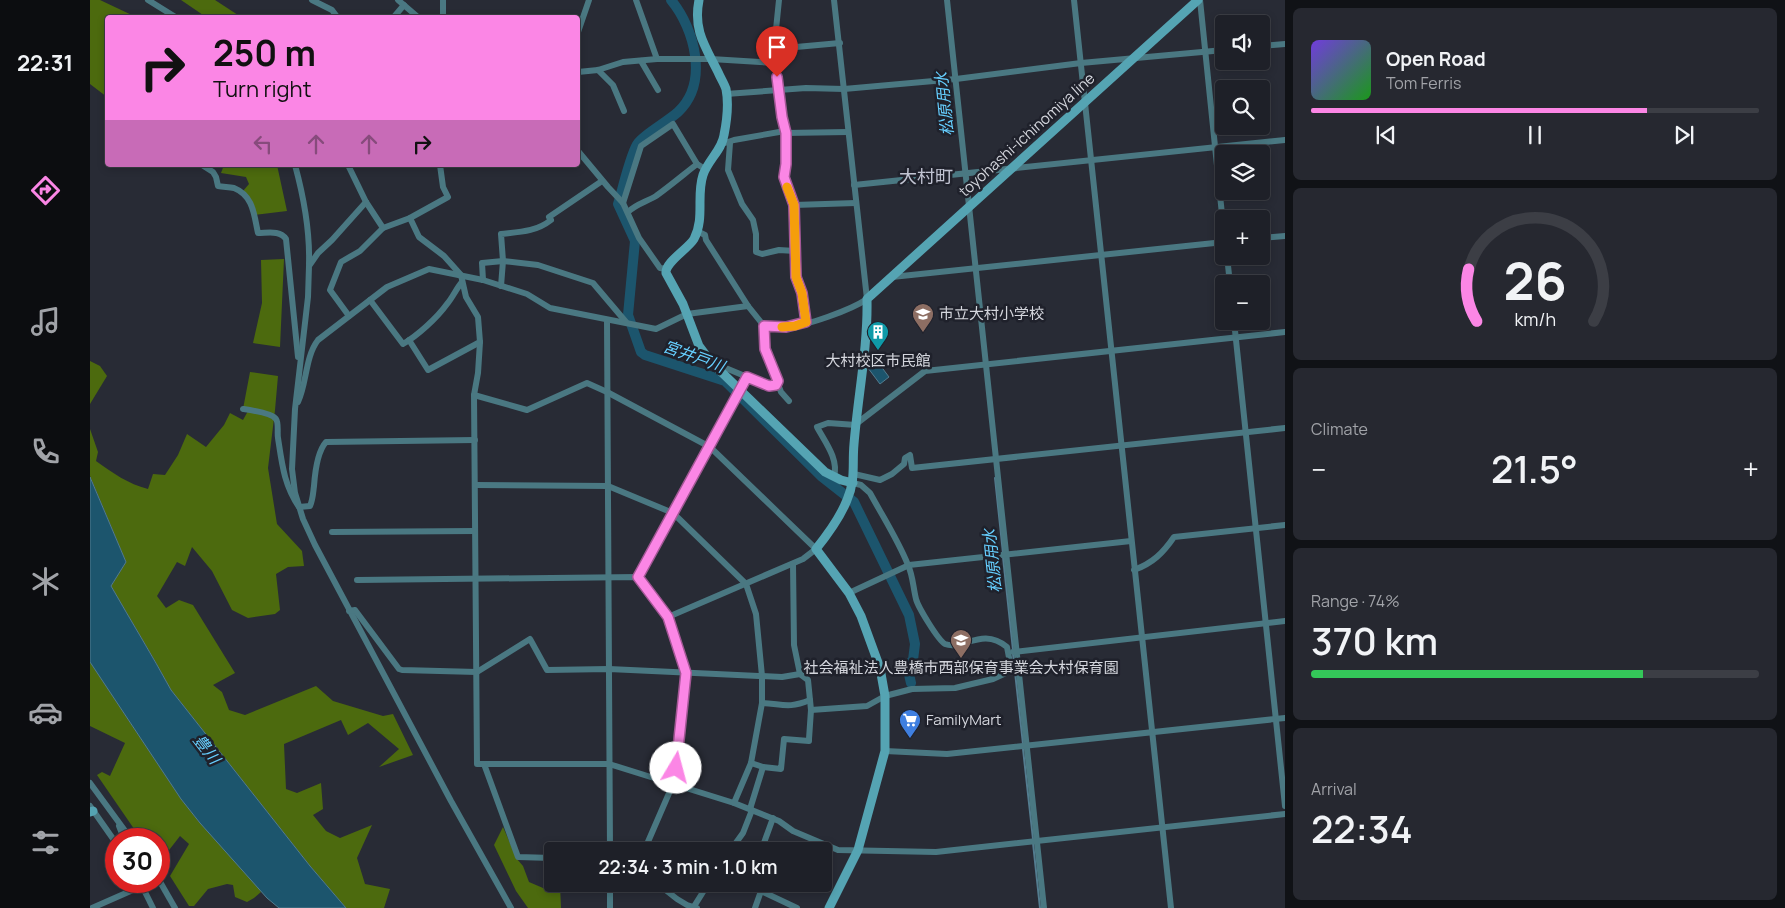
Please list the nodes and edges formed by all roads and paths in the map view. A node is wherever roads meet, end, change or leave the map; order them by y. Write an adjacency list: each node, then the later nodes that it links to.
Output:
1 (148, 0): 14 (street)
2 (312, 0): 15 (street)
3 (398, 0): 13 (street)
4 (443, 0): 18 (street)
5 (589, 0): 19 (street)
6 (636, 0): 28 (street)
7 (699, 0): 26 (main road)
8 (779, 0): 23 (street)
9 (834, 0): 20 (street)
10 (948, 0): 34 (street)
11 (1074, 0): 31 (street)
12 (1199, 0): 25 (street); 27 (main road, toyohashi-ichinomiya line)
13 (404, 5): 16 (street); 17 (street)
14 (172, 15)
15 (336, 15)
16 (396, 15)
17 (416, 15)
18 (443, 15)
19 (580, 26)
20 (840, 43): 23 (street); 35 (street)
21 (1285, 44): 22 (street)
22 (1270, 45)
23 (774, 49): 30 (street)
24 (1215, 50): 25 (street)
25 (1205, 51): 27 (street); 46 (street)
26 (711, 58): 28 (street); 30 (street); 38 (main road)
27 (1132, 58): 31 (street); 39 (main road, toyohashi-ichinomiya line)
28 (657, 59): 29 (street)
29 (641, 61): 32 (street); 36 (street)
30 (775, 63): 37 (street)
31 (1081, 64): 34 (street); 39 (street)
32 (598, 70): 33 (street); 40 (street)
33 (580, 72)
34 (954, 79): 35 (street); 55 (street)
35 (844, 88): 37 (street); 42 (street)
36 (658, 90)
37 (778, 91): 38 (street); 41 (street)
38 (726, 94): 44 (main road)
39 (1085, 100): 48 (street); 54 (main road, toyohashi-ichinomiya line)
40 (624, 111)
41 (785, 132): 42 (street); 44 (street); 61 (street)
42 (848, 132): 57 (street)
43 (1285, 140): 45 (street)
44 (726, 143): 49 (main road); 70 (street)
45 (1227, 145)
46 (1215, 146): 48 (street)
47 (580, 154): 56 (street)
48 (1091, 159): 54 (street); 71 (street)
49 (701, 166): 59 (street); 63 (street); 66 (main road)
50 (205, 167): 97 (street)
51 (296, 167): 73 (street)
52 (349, 167): 58 (street)
53 (440, 167): 64 (street)
54 (1010, 168): 55 (street); 62 (main road, toyohashi-ichinomiya line)
55 (964, 174): 57 (street); 62 (street)
56 (602, 181): 59 (street); 72 (street)
57 (854, 185): 60 (street)
58 (366, 202): 65 (street); 73 (street)
59 (623, 202): 63 (street)
60 (856, 202): 61 (street); 80 (street)
61 (794, 205): 70 (street)
62 (970, 206): 74 (street); 76 (main road, toyohashi-ichinomiya line)
63 (628, 212): 75 (street)
64 (410, 218): 65 (street); 77 (street)
65 (383, 228): 84 (street)
66 (697, 231): 75 (main road); 82 (street)
67 (1285, 236): 68 (street)
68 (1270, 237)
69 (1215, 243): 71 (street)
70 (795, 251): 86 (street)
71 (1101, 255): 74 (street); 94 (street)
72 (502, 262): 78 (street); 79 (street); 87 (street)
73 (309, 266): 97 (street)
74 (974, 269): 76 (street); 96 (street)
75 (666, 270): 83 (main road)
76 (890, 277): 80 (main road, toyohashi-ichinomiya line)
77 (462, 278): 78 (street); 81 (street); 92 (street); 93 (street)
78 (483, 280): 79 (street)
79 (501, 286): 85 (street)
80 (867, 299): 86 (street); 106 (main road)
81 (370, 300): 84 (street); 92 (street)
82 (748, 306): 83 (street); 88 (street)
83 (687, 314): 87 (street); 95 (main road)
84 (349, 316): 105 (street)
85 (607, 320): 87 (street); 100 (street)
86 (806, 322): 88 (street)
87 (627, 323)
88 (764, 326): 99 (street)
89 (1235, 330): 91 (street)
90 (1285, 332): 91 (street)
91 (1236, 338): 94 (street); 108 (street)
92 (409, 340): 93 (street)
93 (480, 342): 102 (street)
94 (1111, 350): 96 (street); 110 (street)
95 (711, 362): 98 (street); 101 (main road)
96 (984, 365): 106 (street); 112 (street)
97 (300, 369): 105 (street)
98 (747, 377): 99 (street); 101 (street)
99 (778, 381): 103 (street)
100 (608, 392): 102 (street); 111 (street); 116 (street)
101 (739, 394): 111 (street); 113 (main road)
102 (474, 395): 109 (street)
103 (790, 401)
104 (243, 409): 117 (street)
105 (296, 409): 117 (street)
106 (856, 424): 113 (street); 114 (main road)
107 (1285, 428): 108 (street)
108 (1246, 432): 110 (street); 120 (street)
109 (475, 440): 115 (street); 117 (street)
110 (1121, 446): 112 (street); 123 (street)
111 (710, 447): 118 (street); 124 (street)
112 (994, 459): 114 (street); 125 (street)
113 (834, 477): 114 (main road)
114 (853, 478): 124 (main road); 127 (street)
115 (475, 485): 116 (street); 122 (street)
116 (608, 486): 118 (street); 129 (street)
117 (300, 507): 135 (street)
118 (673, 513): 130 (street); 133 (street)
119 (1285, 525): 120 (street)
120 (1256, 528): 128 (street); 138 (street)
121 (332, 532): 122 (street)
122 (475, 532): 131 (street)
123 (1131, 541): 125 (street); 128 (street)
124 (816, 549): 126 (street); 134 (main road)
125 (1004, 554): 127 (street); 140 (street)
126 (793, 564): 133 (street); 144 (street)
127 (908, 565): 134 (street); 140 (street)
128 (1134, 570): 139 (street)
129 (608, 577): 130 (street); 131 (street); 141 (street)
130 (638, 577): 136 (street)
131 (476, 578): 132 (street); 142 (street)
132 (357, 580)
133 (746, 584): 136 (street); 145 (street)
134 (849, 593): 146 (main road)
135 (350, 611): 142 (street); 193 (street)
136 (668, 617): 143 (street)
137 (1285, 621): 138 (street)
138 (1266, 623): 139 (street); 151 (street)
139 (1141, 638): 140 (street); 152 (street)
140 (1013, 652): 146 (street); 153 (street)
141 (609, 669): 142 (street); 143 (street); 157 (street)
142 (476, 672): 156 (street)
143 (686, 673): 145 (street); 160 (street)
144 (800, 674): 145 (street); 147 (street)
145 (762, 676): 148 (street)
146 (885, 696): 149 (street); 154 (main road)
147 (810, 700): 148 (street); 149 (street)
148 (762, 703): 155 (street)
149 (811, 710): 158 (street)
150 (1285, 718): 151 (street)
151 (1275, 719): 152 (street); 162 (street)
152 (1152, 732): 153 (street); 173 (street)
153 (1024, 746): 154 (street); 174 (street)
154 (885, 751): 179 (main road)
155 (751, 763): 158 (street); 161 (street)
156 (484, 764): 157 (street); 180 (street)
157 (609, 764): 160 (street); 175 (street)
158 (763, 767): 164 (street)
159 (90, 783): 167 (street)
160 (673, 784): 161 (street); 176 (street)
161 (734, 803): 164 (street)
162 (1285, 806)
163 (91, 810): 168 (street)
164 (751, 810): 166 (street); 177 (street)
165 (1285, 814): 173 (street)
166 (772, 818): 178 (street); 179 (street)
167 (117, 820): 171 (street); 172 (street)
168 (103, 824): 169 (street); 170 (street)
169 (106, 828)
170 (107, 828)
171 (119, 828)
172 (122, 828)
173 (1162, 828): 174 (street); 199 (street)
174 (1034, 841): 179 (street); 198 (street)
175 (610, 842)
176 (648, 842)
177 (736, 842)
178 (764, 842)
179 (858, 850): 197 (main road)
180 (544, 858)
181 (610, 892): 194 (street)
182 (668, 892): 189 (street)
183 (703, 892): 189 (street)
184 (762, 892): 195 (street)
185 (764, 892): 196 (street)
186 (123, 893): 190 (street)
187 (146, 893): 191 (street)
188 (166, 893): 192 (street)
189 (695, 907)
190 (92, 908)
191 (153, 908)
192 (175, 908)
193 (511, 908)
194 (610, 908)
195 (755, 908)
196 (797, 908)
197 (829, 908)
198 (1044, 908)
199 (1170, 908)

